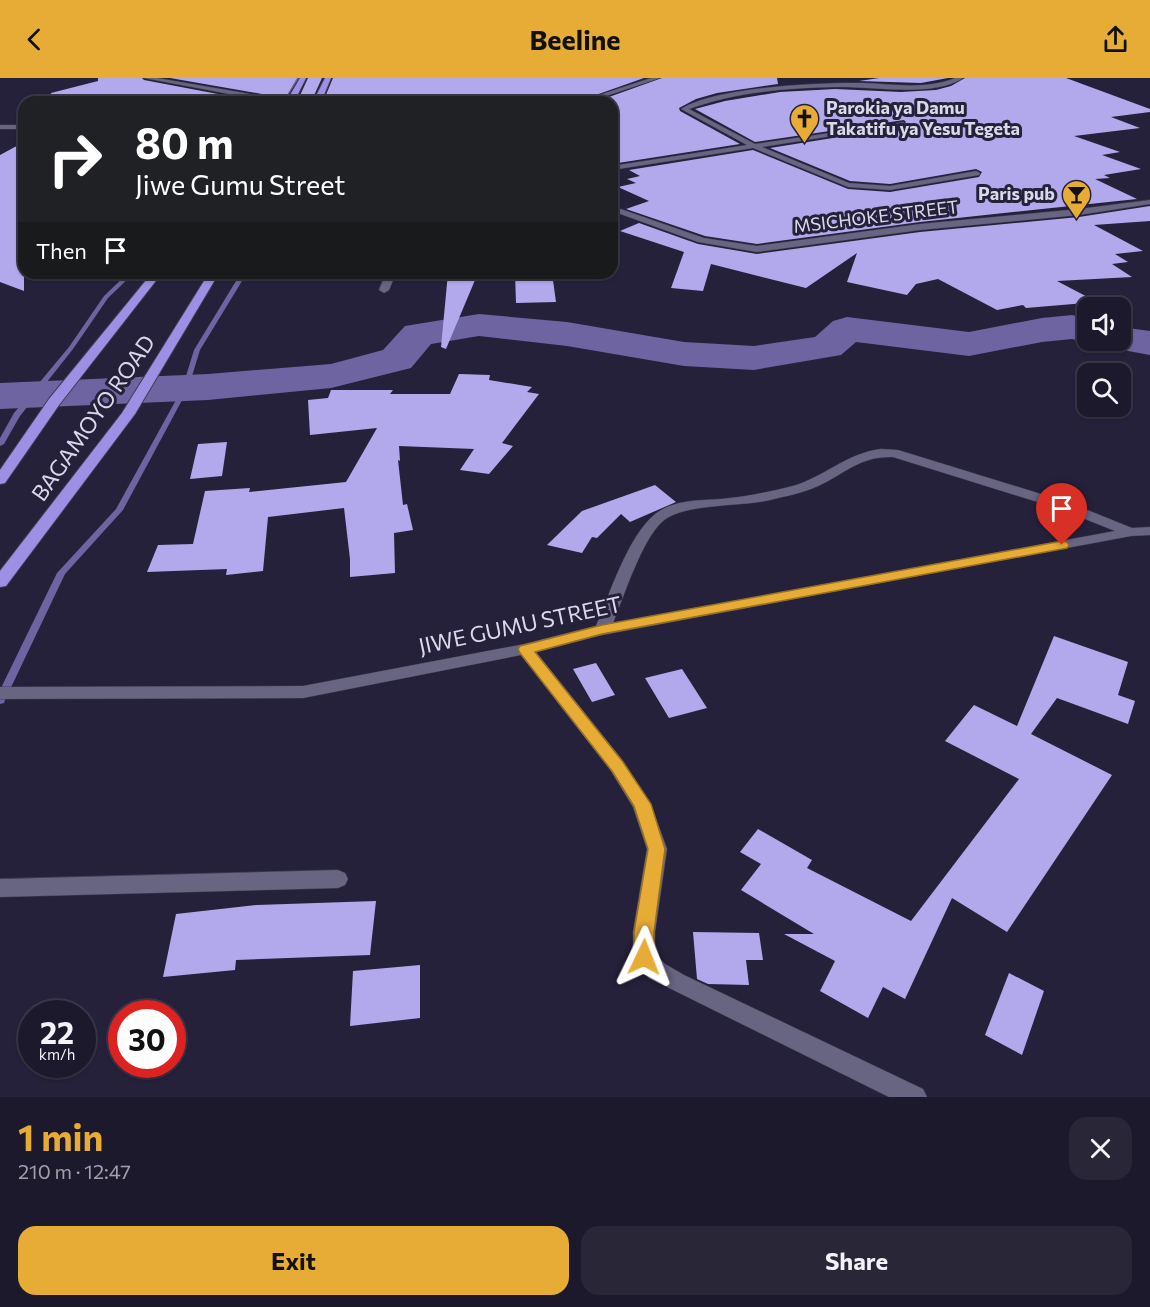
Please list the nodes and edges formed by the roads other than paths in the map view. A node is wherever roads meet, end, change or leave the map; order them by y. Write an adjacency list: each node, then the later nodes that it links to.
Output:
1 (147, 78): 6 (street)
2 (303, 78): 7 (highway)
3 (328, 78): 8 (highway)
4 (657, 78): 9 (street)
5 (960, 78): 13 (street)
6 (250, 96)
7 (294, 96)
8 (320, 96)
9 (601, 96)
10 (902, 123): 13 (street)
11 (0, 127): 12 (street)
12 (18, 127)
13 (754, 146): 14 (street); 15 (street)
14 (618, 167)
15 (976, 173)
16 (1150, 202): 17 (street, MSICHOKE STREET)
17 (618, 209)
18 (152, 279): 22 (highway, BAGAMOYO ROAD)
19 (210, 279): 25 (highway, BAGAMOYO ROAD)
20 (389, 279): 21 (street)
21 (384, 290)
22 (0, 480)
23 (1150, 531): 24 (street, JIWE GUMU STREET)
24 (1131, 532): 26 (street, JIWE GUMU STREET); 26 (street)
25 (0, 582)
26 (602, 630): 27 (street, JIWE GUMU STREET)
27 (525, 649): 28 (street, JIWE GUMU STREET); 31 (street)
28 (0, 693)
29 (338, 879): 30 (street)
30 (0, 888)
31 (915, 1097)

